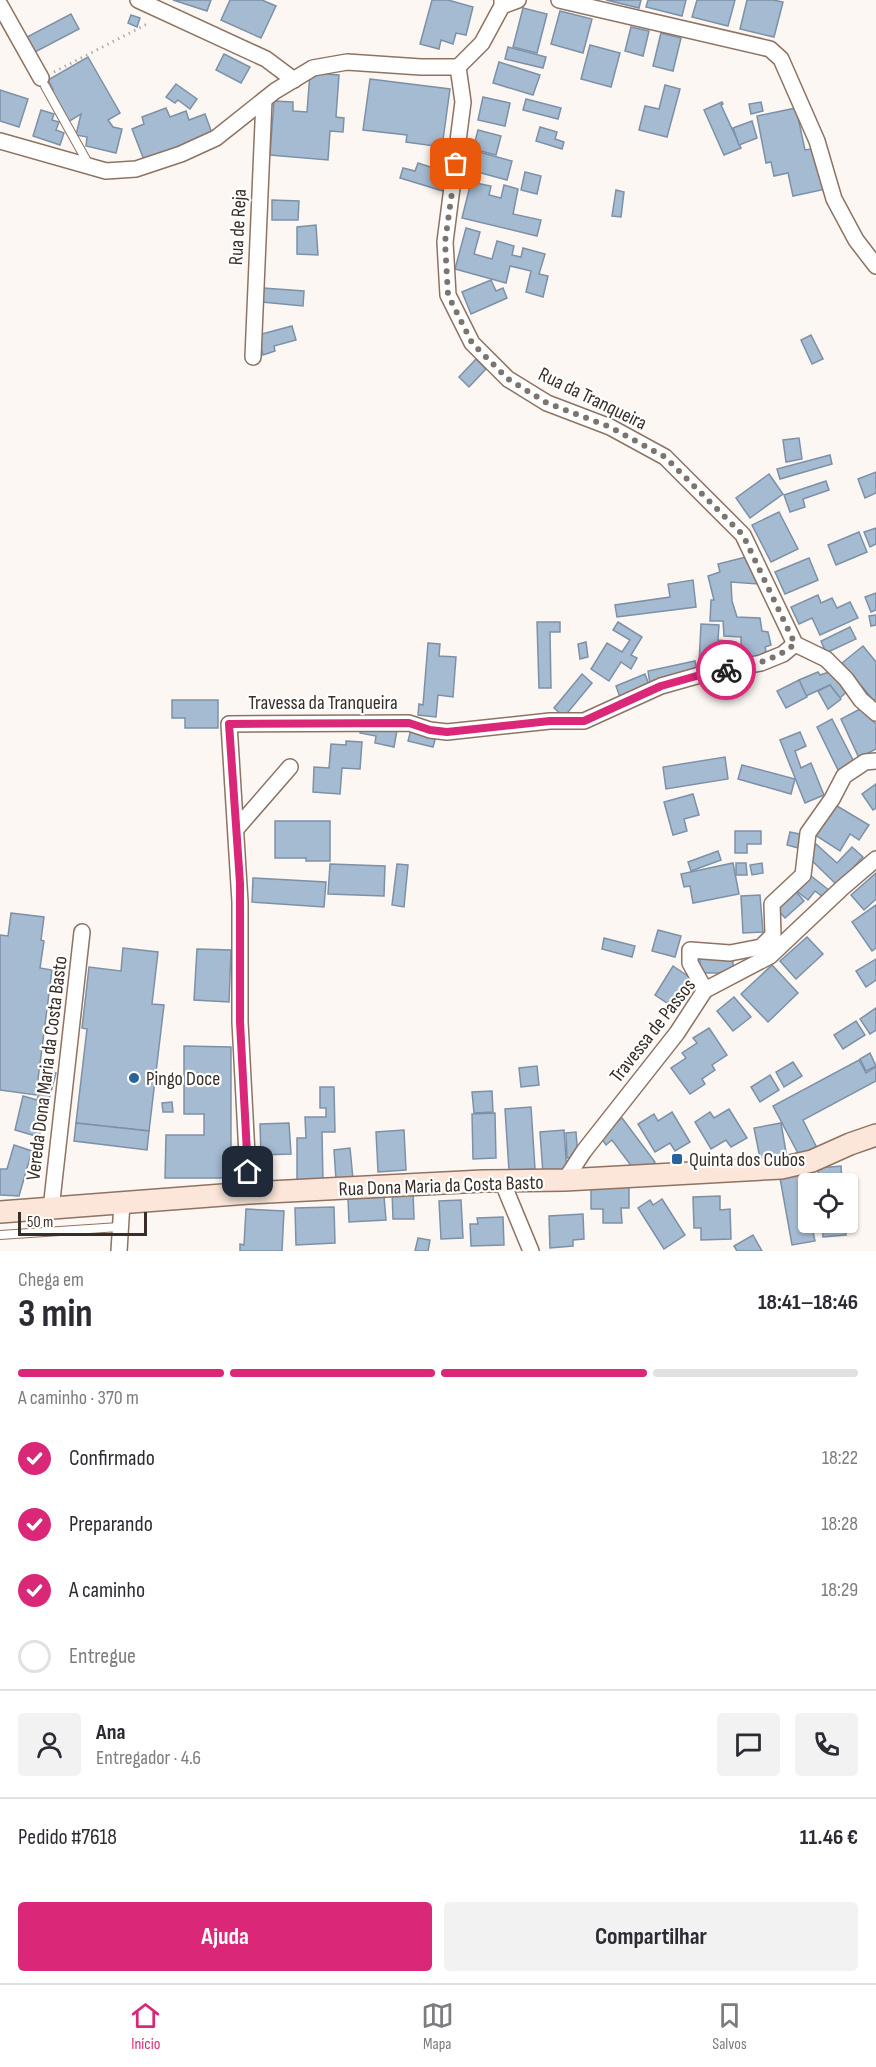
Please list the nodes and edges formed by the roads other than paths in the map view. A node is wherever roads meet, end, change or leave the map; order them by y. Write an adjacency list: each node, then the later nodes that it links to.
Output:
1 (138, 0): 7 (street)
2 (518, 0): 4 (street)
3 (559, 0): 12 (street)
4 (502, 3): 6 (street)
5 (0, 5): 8 (street)
6 (458, 67): 7 (street); 14 (street, Rua da Tranqueira)
7 (294, 80): 9 (street)
8 (43, 82): 11 (lane)
9 (264, 100): 11 (street); 13 (street, Rua de Reja)
10 (0, 141): 11 (street)
11 (89, 167)
12 (876, 266)
13 (253, 357)
14 (795, 644): 15 (street); 18 (street, Travessa da Tranqueira)
15 (876, 712)
16 (876, 761): 21 (street)
17 (290, 767): 18 (street)
18 (237, 828): 25 (street)
19 (876, 860): 21 (street, Travessa de Passos)
20 (82, 932): 27 (street, Vereda Dona Maria da Costa Basto)
21 (705, 990): 23 (street, Travessa de Passos)
22 (876, 1136): 23 (street, Rua Dona Maria da Costa Basto)
23 (565, 1180): 24 (street, Rua Dona Maria da Costa Basto)
24 (502, 1181): 25 (street, Rua Dona Maria da Costa Basto); 32 (street)
25 (249, 1193): 26 (street, Rua Dona Maria da Costa Basto)
26 (122, 1203): 27 (street, Rua Dona Maria da Costa Basto); 29 (street)
27 (51, 1209): 28 (street, Rua Dona Maria da Costa Basto)
28 (0, 1212)
29 (119, 1227): 30 (lane); 31 (street)
30 (0, 1235)
31 (119, 1251)
32 (531, 1251)

